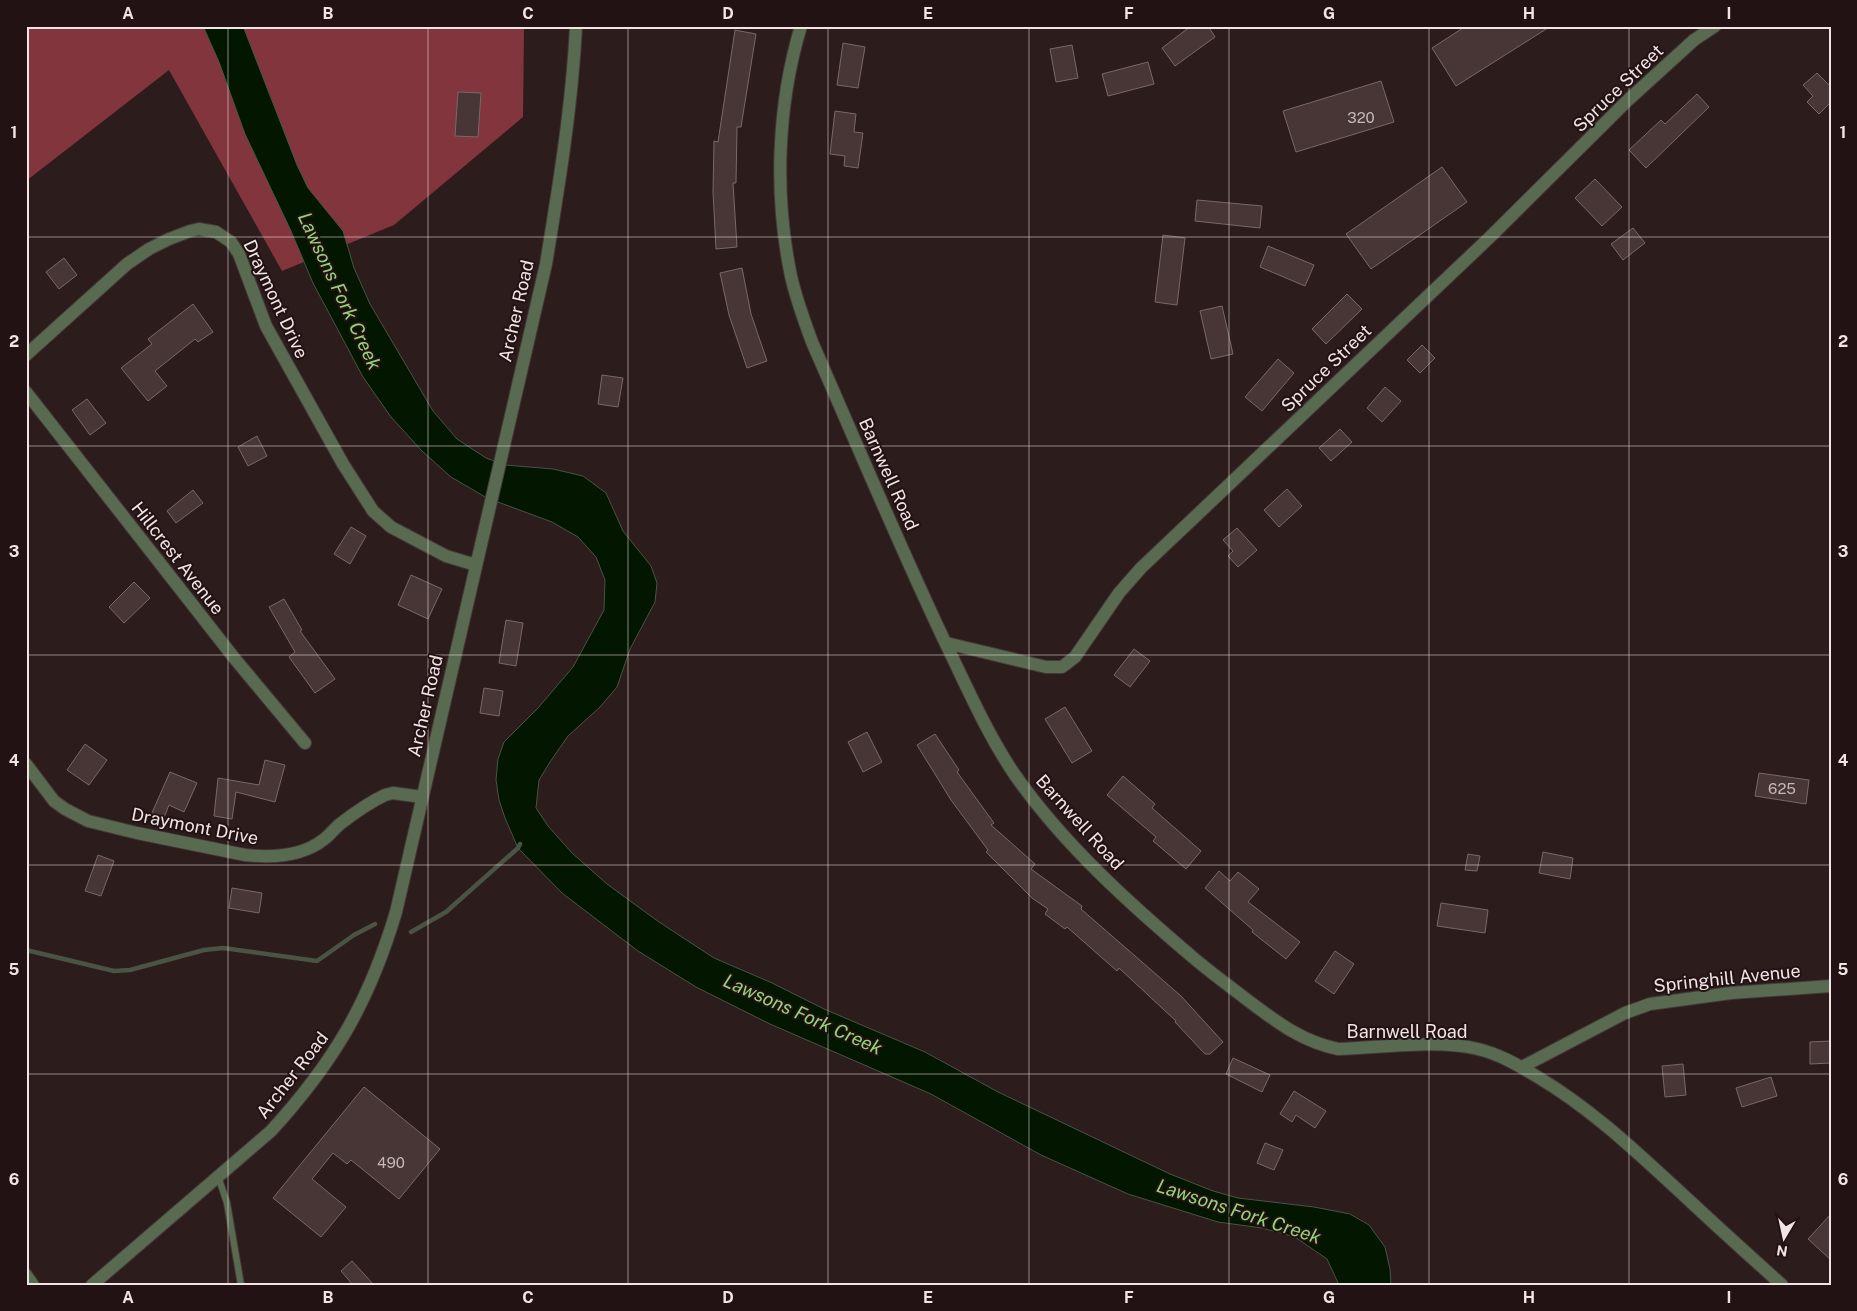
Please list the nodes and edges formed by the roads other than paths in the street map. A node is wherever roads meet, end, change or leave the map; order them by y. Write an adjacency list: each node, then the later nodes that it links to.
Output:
1 (576, 26): 6 (street, Archer Road)
2 (801, 26): 7 (street, Barnwell Road)
3 (1716, 26): 7 (street, Spruce Street)
4 (26, 355): 6 (street, Draymont Drive)
5 (26, 392): 8 (street, Hillcrest Avenue)
6 (476, 565): 10 (street, Archer Road)
7 (946, 643): 12 (street, Barnwell Road)
8 (306, 743)
9 (26, 764): 10 (street, Draymont Drive)
10 (422, 797): 13 (street, Archer Road)
11 (1831, 986): 12 (street, Springhill Avenue)
12 (1522, 1067): 18 (street, Barnwell Road)
13 (218, 1176): 16 (street, Archer Road); 17 (lane)
14 (26, 1275): 15 (street)
15 (33, 1285)
16 (92, 1285)
17 (241, 1285)
18 (1782, 1285)

